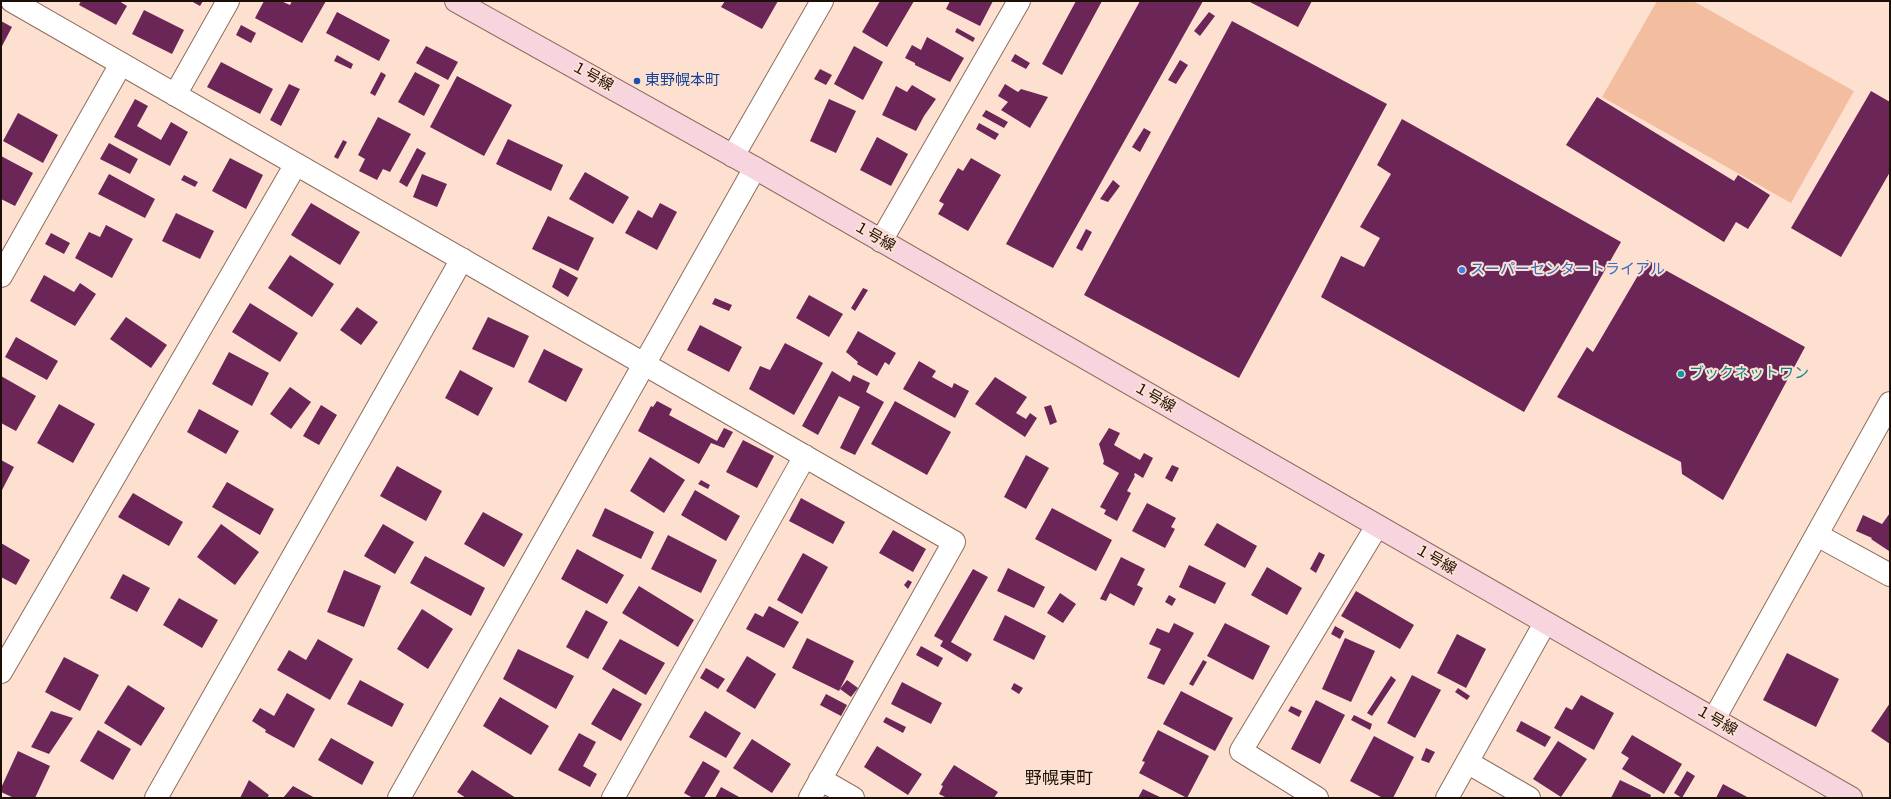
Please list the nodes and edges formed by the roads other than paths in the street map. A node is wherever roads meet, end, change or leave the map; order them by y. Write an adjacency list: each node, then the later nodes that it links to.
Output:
1 (12, 1): 6 (street)
2 (228, 1): 7 (street)
3 (456, 1): 8 (street, １号線)
4 (822, 1): 8 (street)
5 (1019, 1): 11 (street)
6 (121, 64): 7 (street); 13 (street)
7 (175, 95): 9 (street)
8 (733, 156): 10 (street, １号線)
9 (296, 164): 12 (street); 21 (street)
10 (755, 168): 11 (street, １号線); 14 (street)
11 (881, 241): 17 (street, １号線)
12 (462, 260): 14 (street); 25 (street)
13 (1, 276)
14 (645, 364): 16 (street); 26 (street)
15 (1890, 402): 18 (street)
16 (805, 456): 24 (street); 27 (street)
17 (1377, 526): 20 (street, １号線); 30 (street)
18 (1817, 535): 19 (street); 22 (street)
19 (1890, 575)
20 (1545, 622): 22 (street, １号線); 23 (street)
21 (1, 672)
22 (1714, 719): 33 (street, １号線)
23 (1467, 762): 31 (street); 32 (street)
24 (820, 779): 28 (street); 29 (street)
25 (156, 798)
26 (399, 798)
27 (613, 798)
28 (810, 798)
29 (853, 798)
30 (1317, 798)
31 (1447, 798)
32 (1529, 798)
33 (1851, 798)

